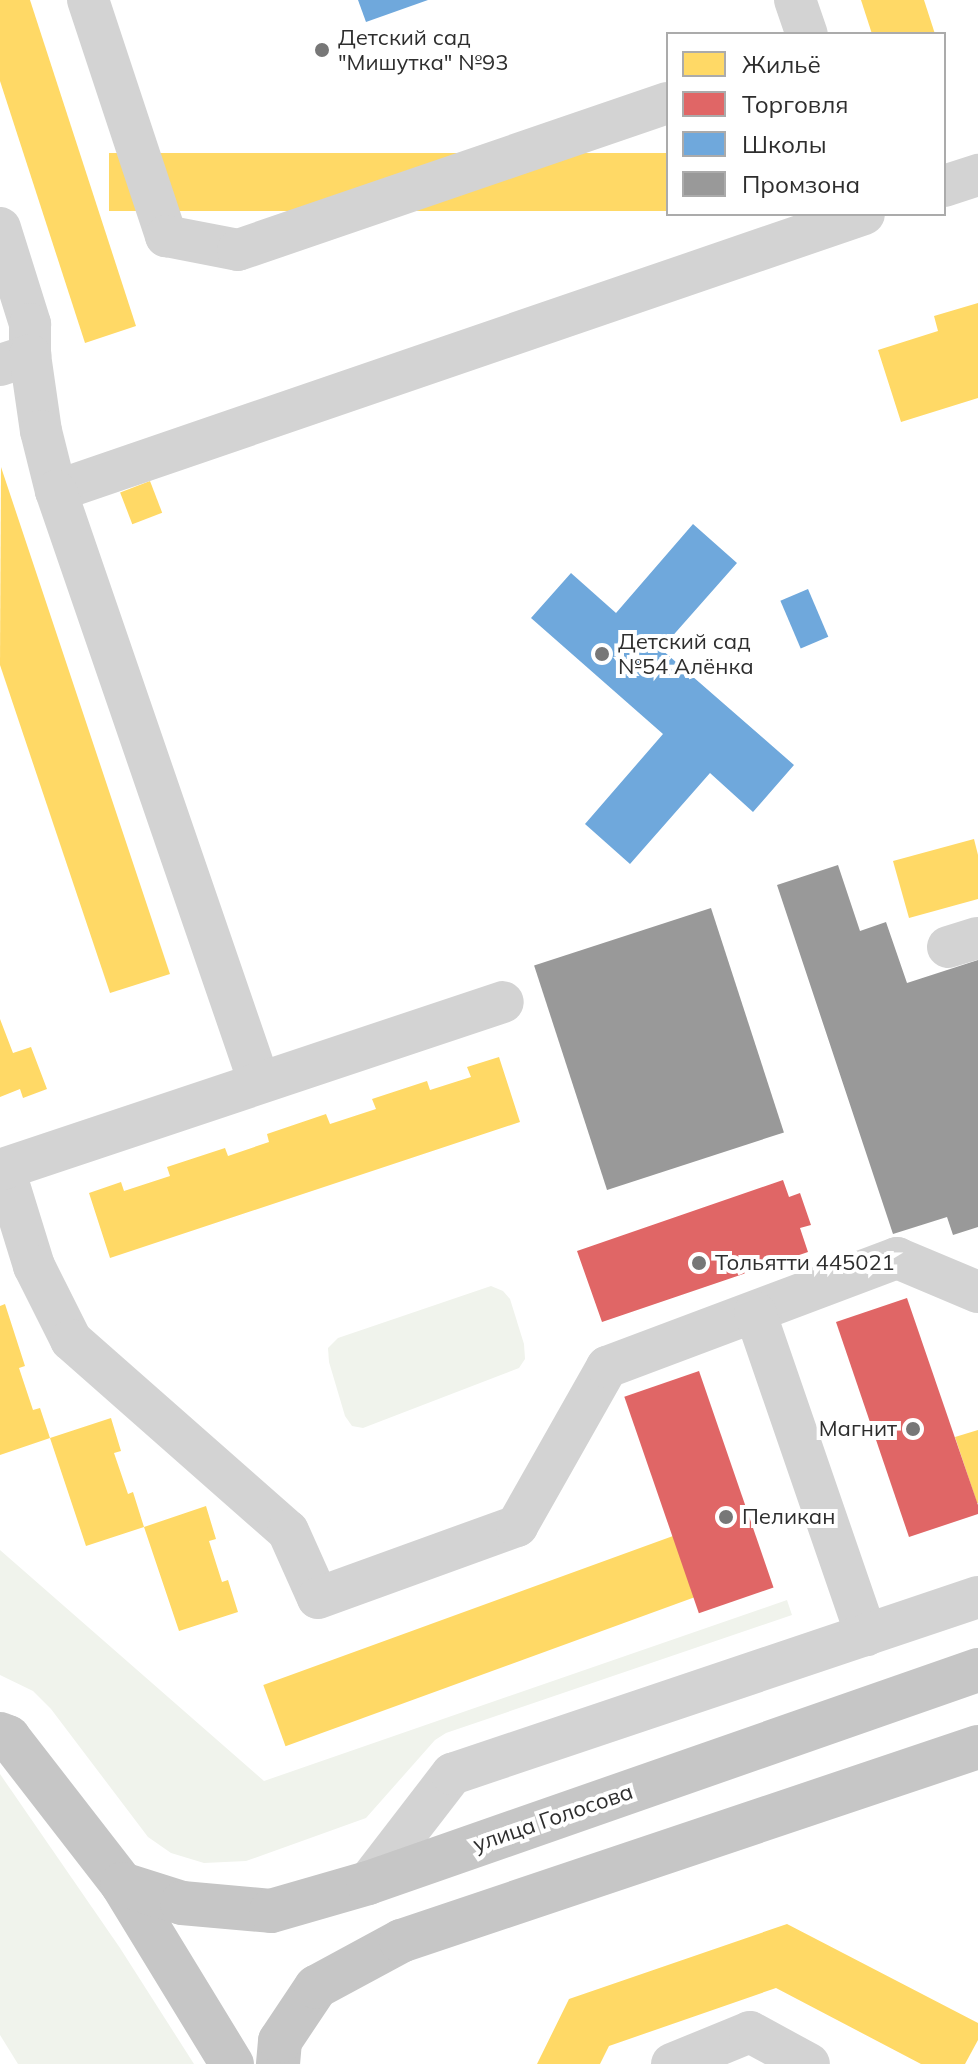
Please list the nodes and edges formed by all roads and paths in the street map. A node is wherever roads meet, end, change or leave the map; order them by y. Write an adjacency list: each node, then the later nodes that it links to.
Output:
1 (88, 0): 4 (street)
2 (795, 0): 3 (street)
3 (806, 32)
4 (666, 104)
5 (978, 175): 6 (street)
6 (946, 185)
7 (858, 216): 10 (street)
8 (0, 228): 9 (street)
9 (15, 360): 10 (street)
10 (56, 491): 12 (street)
11 (503, 1002): 12 (street)
12 (259, 1082): 13 (street)
13 (2, 1170): 15 (street)
14 (978, 1292): 15 (street)
15 (755, 1312): 17 (street)
16 (978, 1597): 17 (street)
17 (866, 1635): 21 (street)
18 (978, 1670): 21 (main road, улица Голосова)
19 (3, 1734): 22 (main road)
20 (978, 1747): 24 (main road)
21 (368, 1883): 22 (main road, улица Голосова)
22 (122, 1884): 23 (main road)
23 (232, 2064)
24 (278, 2064)
25 (672, 2064): 26 (street)
26 (809, 2064)

